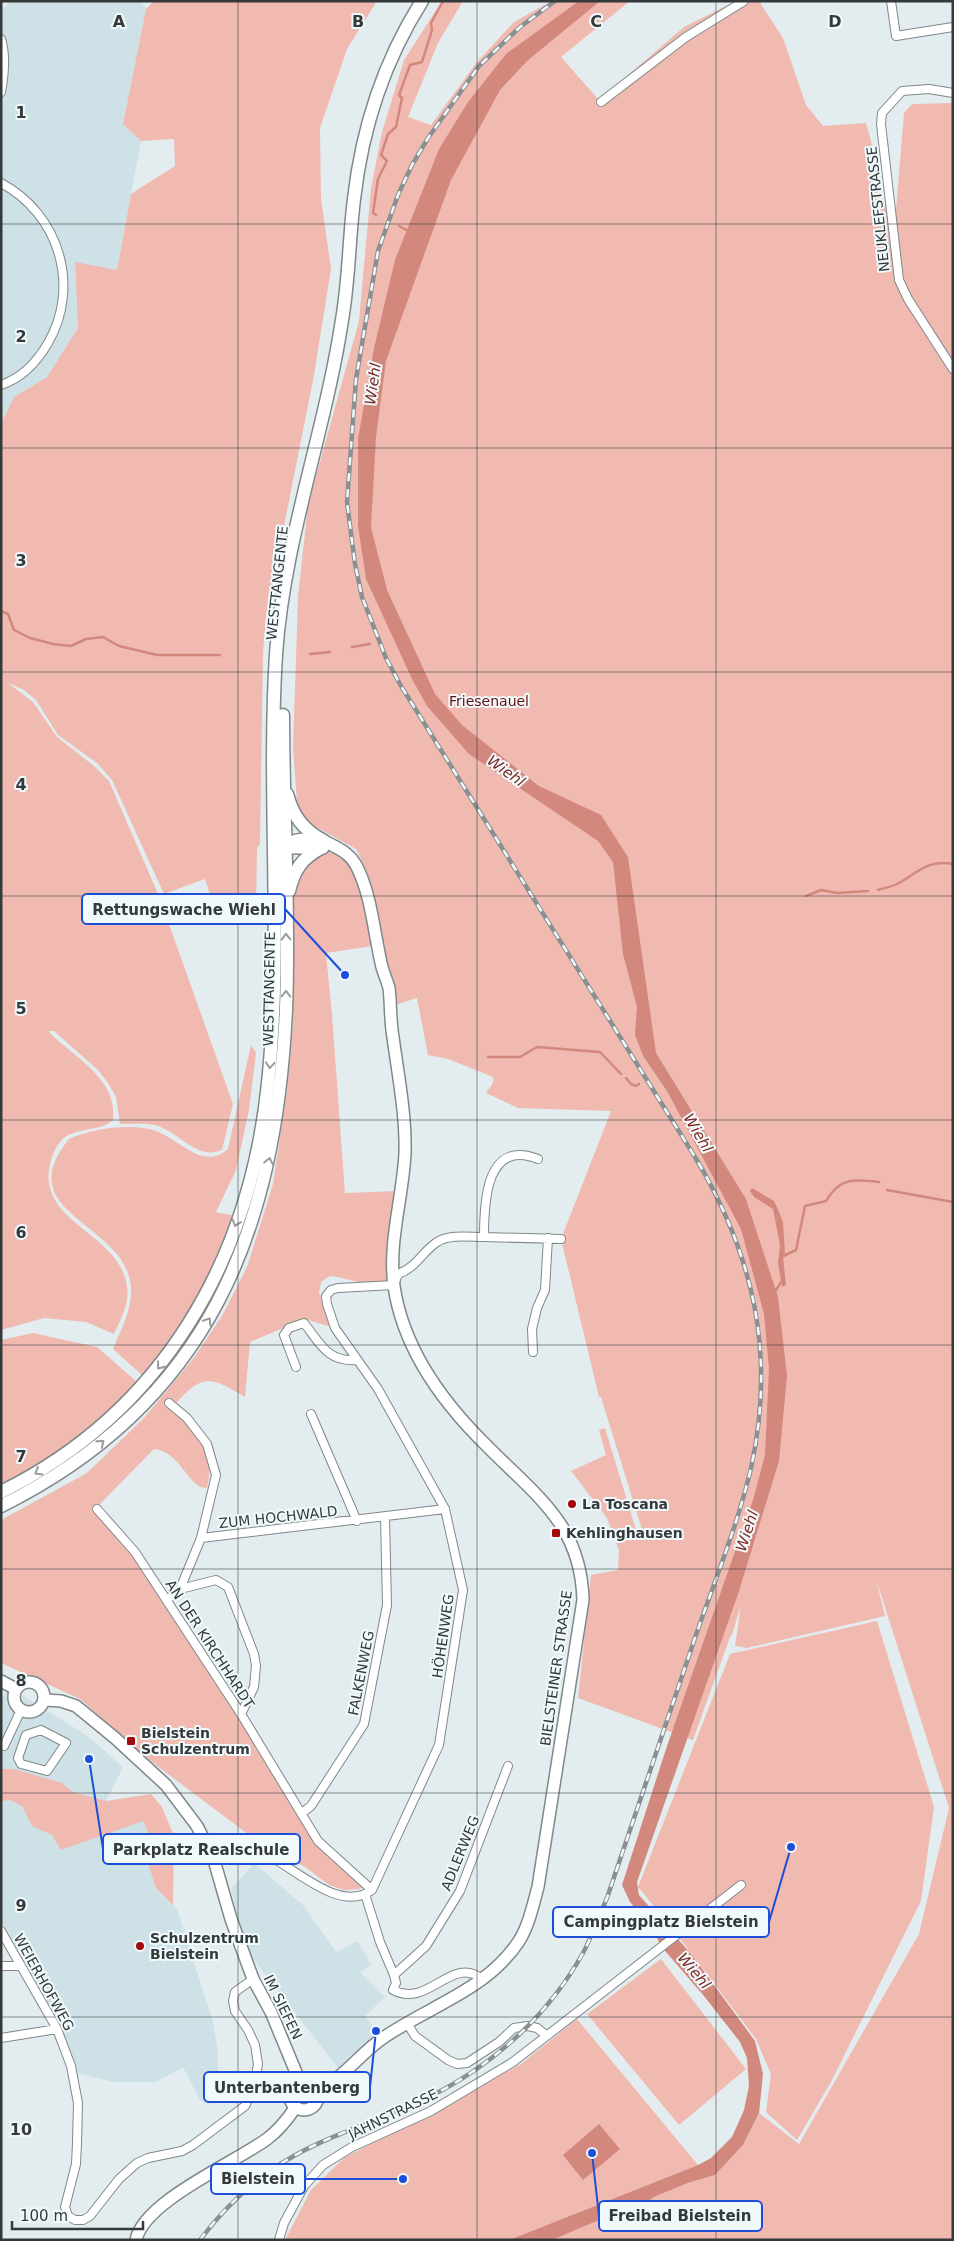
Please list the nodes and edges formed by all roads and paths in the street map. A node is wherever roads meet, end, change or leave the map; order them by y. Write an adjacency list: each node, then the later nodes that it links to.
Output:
1 (422, 1): 12 (main road)
2 (744, 1): 8 (street)
3 (891, 1): 4 (street)
4 (953, 28)
5 (1, 39): 6 (street)
6 (1, 92)
7 (953, 93): 10 (street, NEUKLEFSTRASSE)
8 (601, 102)
9 (1, 183): 11 (street)
10 (953, 369)
11 (1, 386)
12 (299, 516): 13 (main road, WESTTANGENTE); 14 (main road, WESTTANGENTE)
13 (283, 778): 15 (main road, WESTTANGENTE); 16 (main road)
14 (273, 825): 15 (main road); 17 (main road, WESTTANGENTE)
15 (284, 844): 16 (main road); 17 (main road); 18 (main road, WESTTANGENTE)
16 (322, 845): 18 (main road); 23 (main road, BIELSTEINER STRASSE)
17 (273, 858): 29 (main road, WESTTANGENTE, one-way to 29)
18 (286, 903): 30 (main road, WESTTANGENTE, one-way to 18)
19 (538, 1159): 20 (street)
20 (484, 1237): 21 (street); 23 (street)
21 (548, 1238): 22 (street); 24 (street)
22 (561, 1239)
23 (394, 1285): 25 (street, HÖHENWEG); 55 (main road, BIELSTEINER STRASSE)
24 (533, 1352)
25 (356, 1360): 26 (street); 32 (street, HÖHENWEG)
26 (296, 1367)
27 (169, 1403): 35 (street, ZUM HOCHWALD)
28 (311, 1414): 34 (street, ZUM HOCHWALD)
29 (1, 1492)
30 (1, 1506)
31 (97, 1509): 37 (street, AN DER KIRCHHARDT)
32 (445, 1509): 33 (street, ZUM HOCHWALD); 49 (street, HÖHENWEG)
33 (385, 1517): 34 (street, ZUM HOCHWALD); 46 (street, FALKENWEG)
34 (358, 1521): 35 (street, ZUM HOCHWALD)
35 (201, 1538): 36 (street, ZUM HOCHWALD)
36 (180, 1589): 37 (street, ZUM HOCHWALD); 42 (street)
37 (167, 1600): 42 (street, AN DER KIRCHHARDT)
38 (1, 1680): 39 (main road)
39 (16, 1689): 40 (main road); 41 (main road)
40 (45, 1700): 41 (main road); 47 (main road, IM SIEFEN)
41 (21, 1710): 44 (street)
42 (241, 1714): 46 (street, AN DER KIRCHHARDT)
43 (26, 1735): 43 (street)
44 (4, 1746)
45 (508, 1766): 53 (street, ADLERWEG)
46 (302, 1813): 49 (street, AN DER KIRCHHARDT)
47 (208, 1846): 49 (street); 54 (main road, IM SIEFEN)
48 (741, 1885): 58 (street, JAHNSTRASSE)
49 (368, 1892): 53 (street)
50 (1, 1931): 52 (street, WEIERHOFWEG)
51 (1, 1966): 52 (street)
52 (22, 1966): 57 (street, WEIERHOFWEG)
53 (394, 1975): 55 (street)
54 (253, 1979): 57 (street, WEIERHOFWEG); 60 (main road, IM SIEFEN)
55 (483, 1980): 56 (main road, BIELSTEINER STRASSE)
56 (407, 2022): 58 (street); 61 (main road, BIELSTEINER STRASSE)
57 (57, 2029): 59 (street)
58 (546, 2035): 64 (street, JAHNSTRASSE)
59 (1, 2038)
60 (300, 2082): 61 (main road); 62 (main road)
61 (317, 2090): 62 (main road)
62 (295, 2108): 63 (main road)
63 (136, 2240)
64 (279, 2240)

